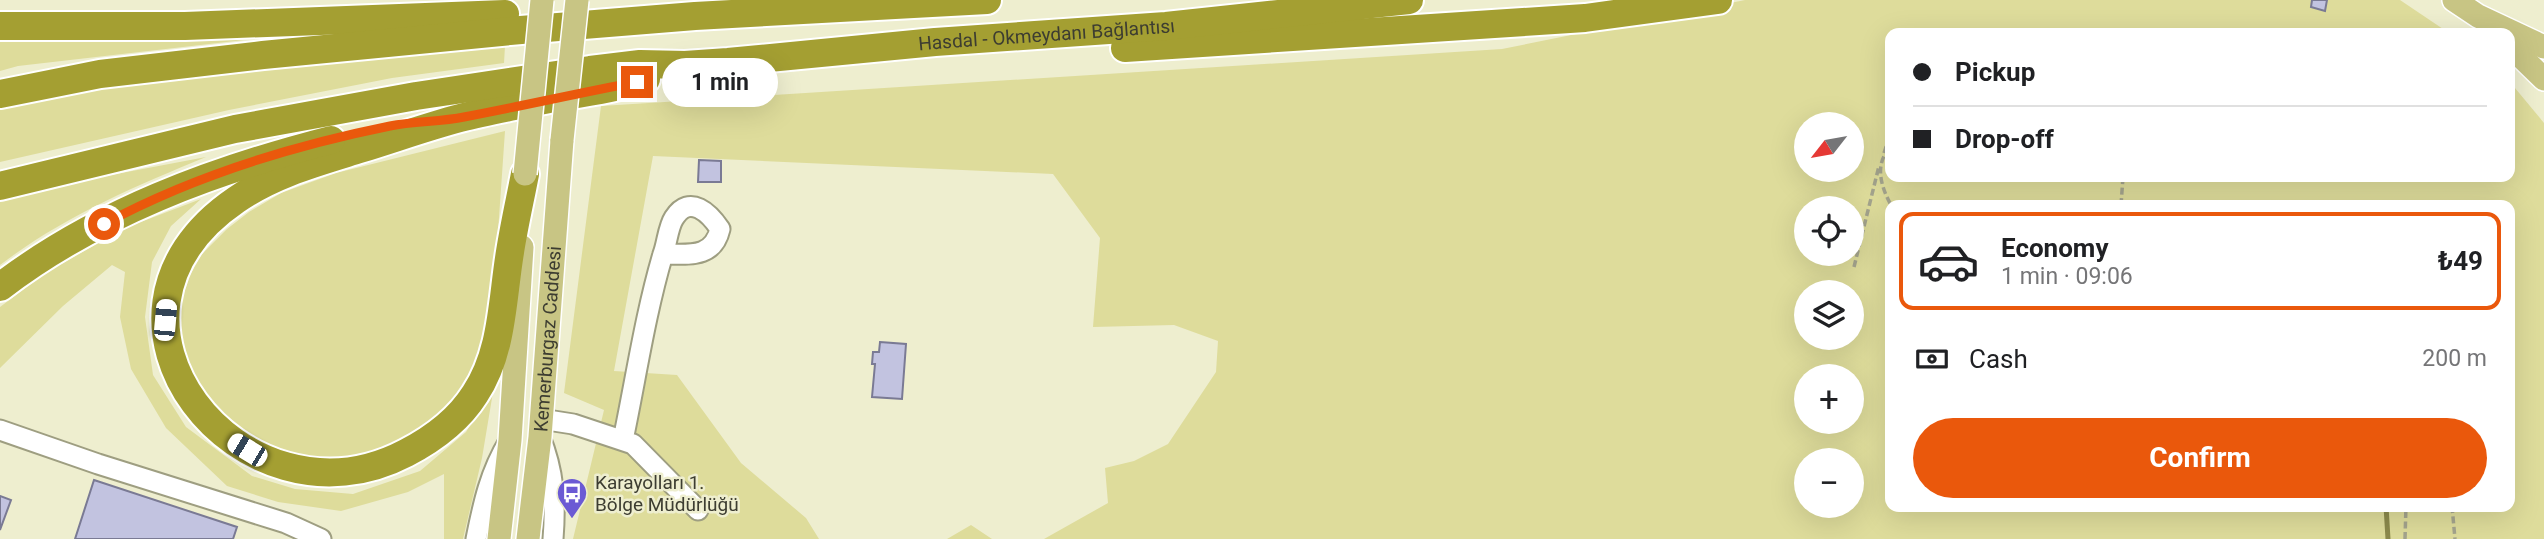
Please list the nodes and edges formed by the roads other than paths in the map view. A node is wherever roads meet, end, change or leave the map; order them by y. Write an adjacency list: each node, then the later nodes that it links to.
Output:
1 (542, 0): 20 (main road, Kemerburgaz Caddesi, bridge)
2 (577, 0): 24 (main road, Kemerburgaz Caddesi, bridge)
3 (986, 0): 8 (highway, Hasdal - Okmeydanı Bağlantısı)
4 (1409, 0): 13 (highway, Hasdal - Okmeydanı Bağlantısı)
5 (1718, 0): 13 (highway)
6 (2454, 0): 7 (main road)
7 (2478, 16): 10 (main road); 11 (main road)
8 (626, 21): 9 (highway); 18 (highway, Hasdal - Okmeydanı Bağlantısı)
9 (0, 26)
10 (2491, 28)
11 (2504, 28)
12 (2515, 33): 14 (main road)
13 (935, 42): 16 (highway, Hasdal - Okmeydanı Bağlantısı)
14 (2544, 47)
15 (2515, 51): 17 (main road)
16 (685, 65): 19 (highway); 21 (highway)
17 (2544, 79)
18 (0, 94)
19 (460, 118): 20 (highway); 23 (highway)
20 (525, 174): 26 (main road, Kemerburgaz Caddesi)
21 (0, 186)
22 (663, 254): 27 (lane)
23 (0, 287)
24 (541, 428): 27 (lane); 32 (main road, Kemerburgaz Caddesi); 33 (lane)
25 (0, 430): 29 (lane)
26 (510, 440): 30 (lane); 31 (main road, Kemerburgaz Caddesi)
27 (623, 440): 28 (lane)
28 (698, 510)
29 (321, 539)
30 (476, 539)
31 (499, 539)
32 (528, 539)
33 (553, 539)

